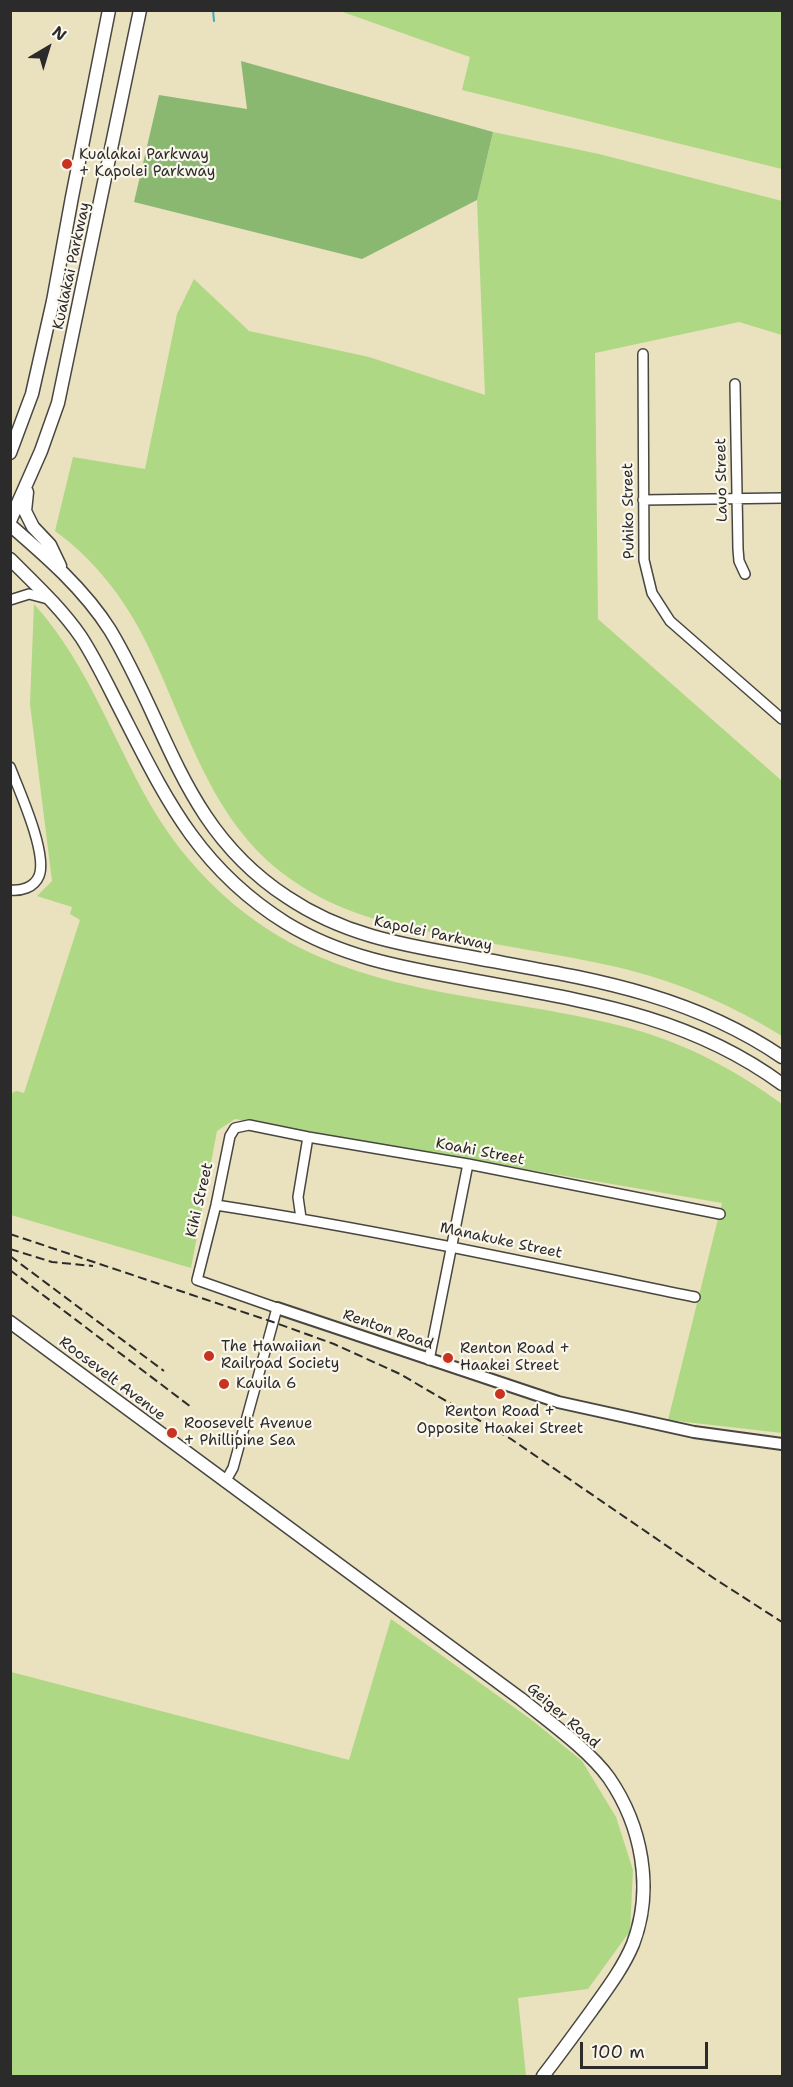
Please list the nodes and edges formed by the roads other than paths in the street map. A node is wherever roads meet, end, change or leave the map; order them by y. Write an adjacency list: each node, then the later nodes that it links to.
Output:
1 (109, 10): 5 (main road, Kualakai Parkway)
2 (140, 10): 6 (main road, Kualakai Parkway)
3 (643, 354): 9 (street, Puhiko Street)
4 (735, 384): 8 (street, Lauo Street)
5 (10, 453)
6 (29, 480): 10 (main road, Kualakai Parkway); 12 (main road)
7 (783, 498): 8 (street)
8 (737, 499): 9 (street); 13 (street, Lauo Street)
9 (644, 500): 16 (street, Puhiko Street)
10 (10, 523): 12 (main road, Kapolei Parkway)
11 (10, 559): 15 (main road)
12 (63, 572): 19 (main road, Kapolei Parkway)
13 (745, 574)
14 (10, 600): 15 (street)
15 (52, 600): 20 (main road)
16 (783, 719)
17 (10, 767): 18 (street)
18 (10, 890)
19 (783, 1057)
20 (783, 1084)
21 (235, 1128): 22 (street, Koahi Street); 24 (street, Kihi Street)
22 (308, 1137): 23 (street, Koahi Street); 26 (street)
23 (468, 1164): 25 (street, Koahi Street); 27 (street)
24 (216, 1205): 26 (street, Manakuke Street); 28 (street, Kihi Street)
25 (720, 1214)
26 (301, 1218): 27 (street, Manakuke Street)
27 (452, 1246): 29 (street, Manakuke Street); 32 (street)
28 (197, 1280): 30 (street, Renton Road)
29 (694, 1297)
30 (277, 1308): 32 (street, Renton Road); 34 (street)
31 (10, 1322): 34 (main road, Roosevelt Avenue)
32 (429, 1360): 33 (street, Renton Road)
33 (783, 1444)
34 (225, 1482): 35 (main road, Geiger Road)
35 (543, 2076)

